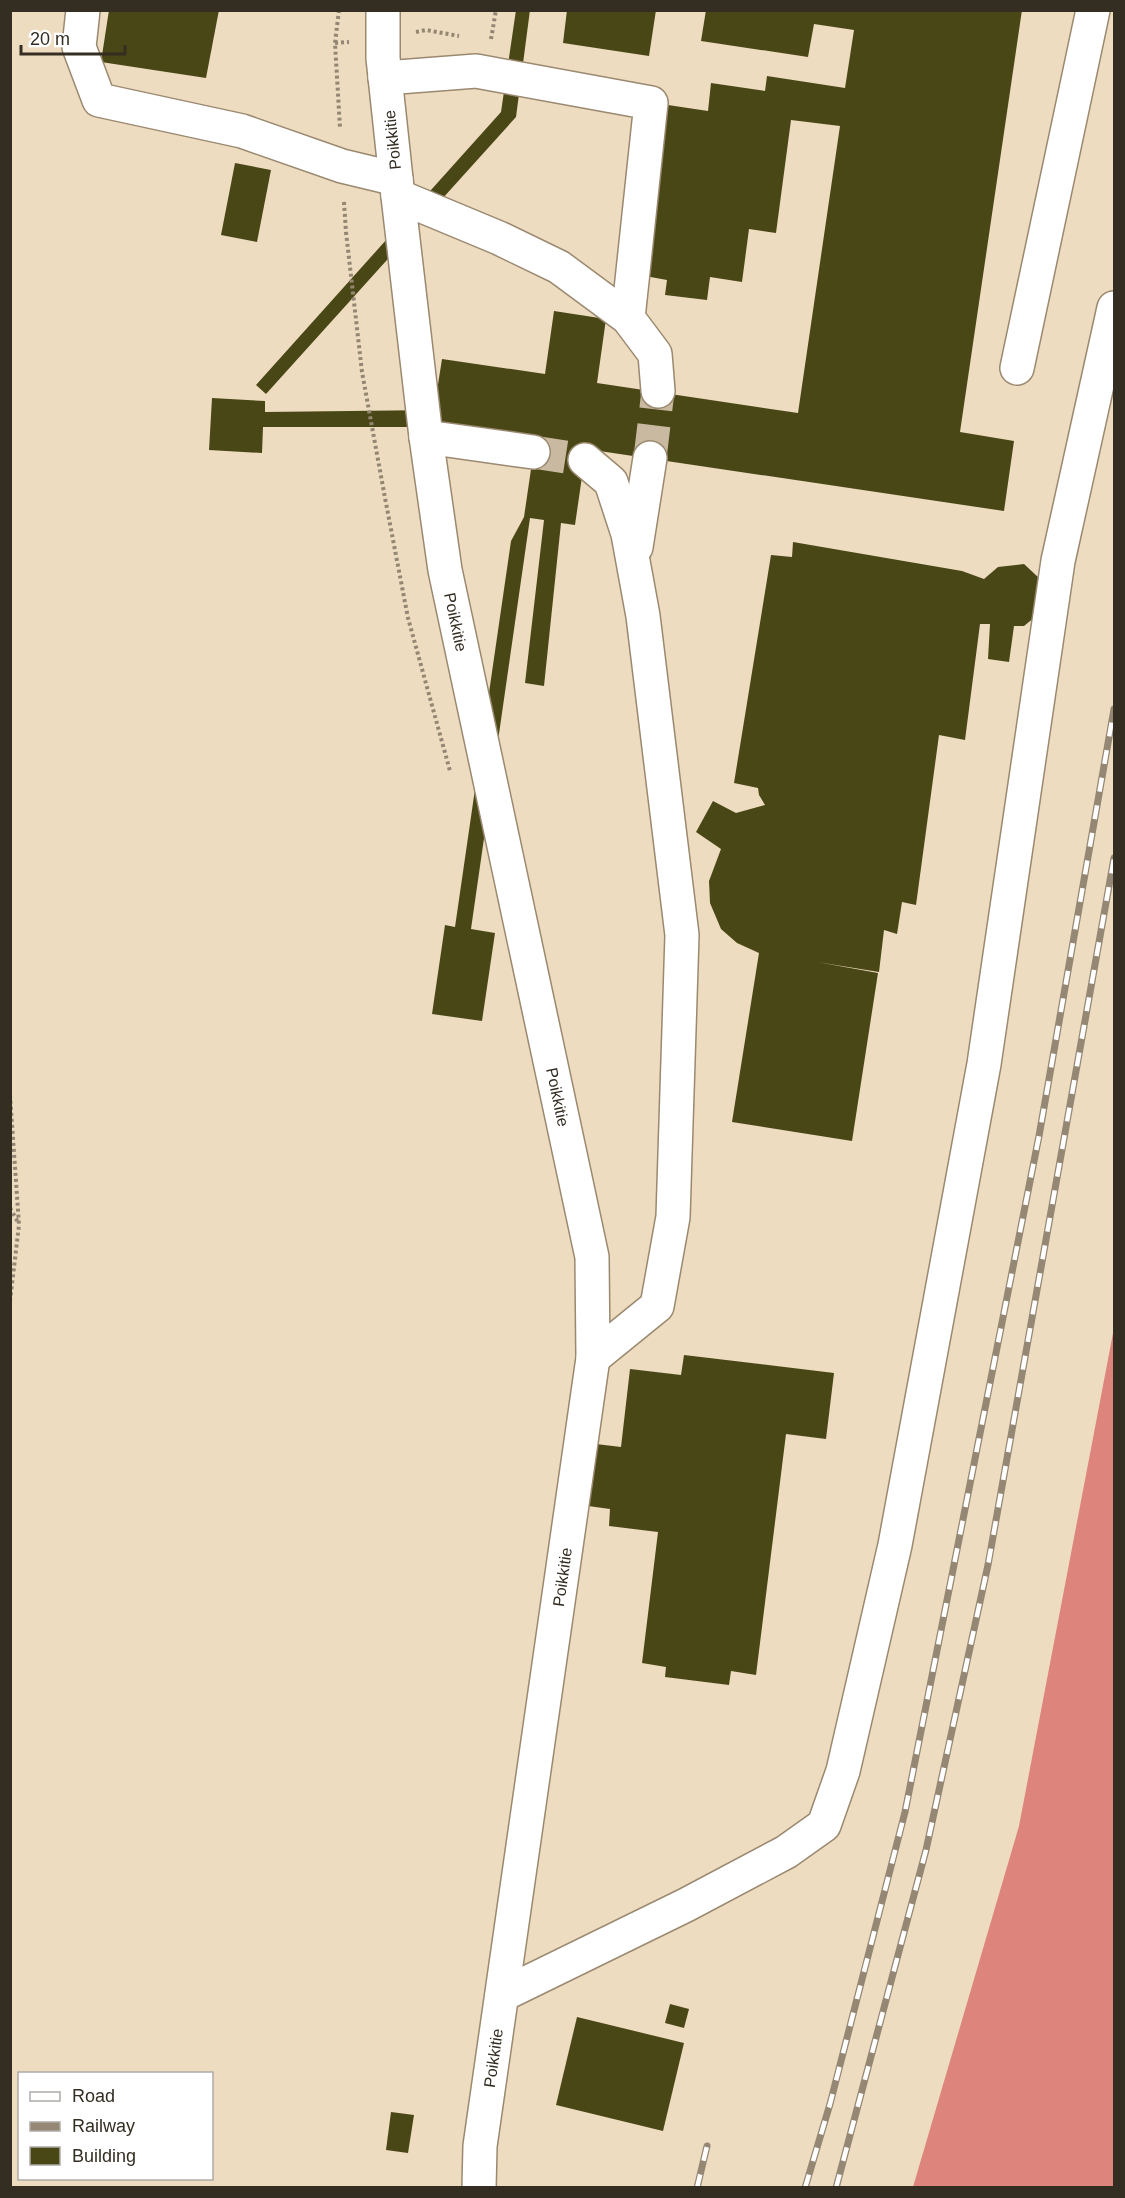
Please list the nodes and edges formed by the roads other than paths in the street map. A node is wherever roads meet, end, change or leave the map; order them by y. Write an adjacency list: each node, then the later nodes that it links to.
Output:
1 (83, 10): 5 (street)
2 (1093, 10): 8 (street)
3 (383, 24): 4 (street, Poikkitie)
4 (385, 78): 5 (street, Poikkitie); 7 (street)
5 (397, 187): 7 (street); 10 (street, Poikkitie)
6 (1114, 308): 16 (street)
7 (628, 318): 9 (street)
8 (1017, 368)
9 (658, 391)
10 (426, 437): 11 (street); 15 (street, Poikkitie)
11 (533, 452)
12 (650, 458): 14 (street)
13 (585, 460): 14 (street)
14 (633, 561): 15 (street)
15 (593, 1358): 16 (street, Poikkitie)
16 (502, 1995): 17 (street, Poikkitie)
17 (479, 2187)

